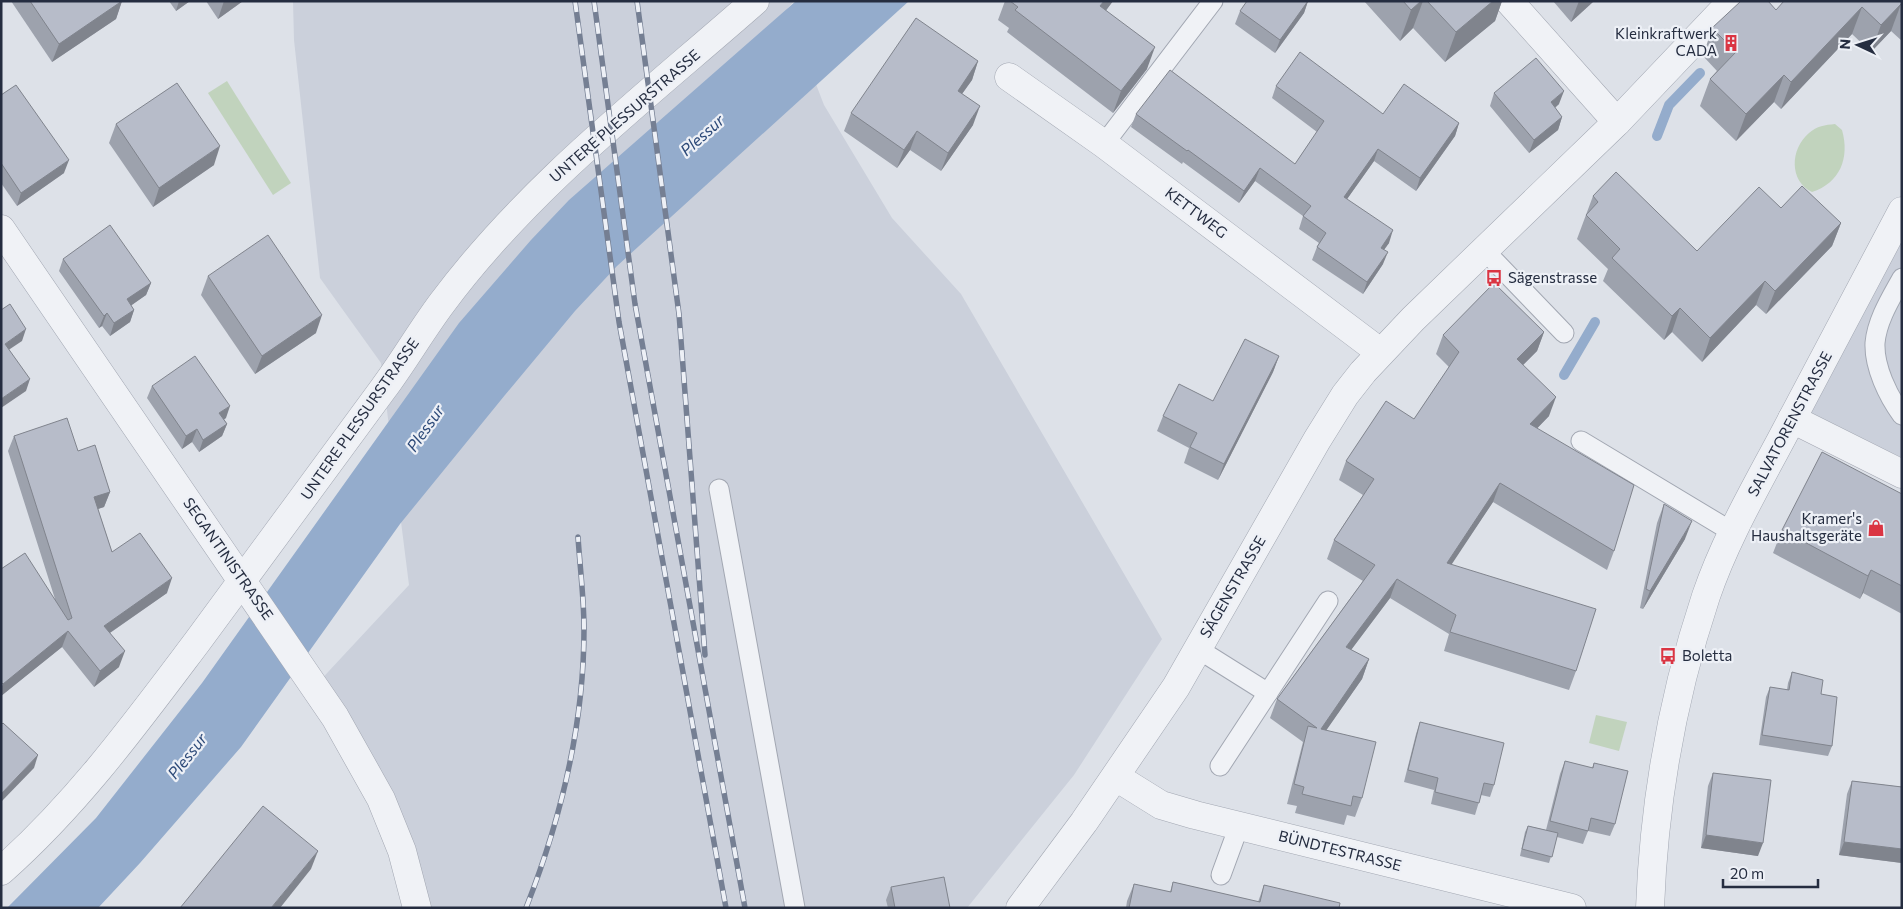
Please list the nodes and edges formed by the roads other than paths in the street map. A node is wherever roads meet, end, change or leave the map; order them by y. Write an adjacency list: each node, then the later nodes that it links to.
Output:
1 (756, 1): 20 (street, UNTERE PLESSURSTRASSE)
2 (1213, 1): 7 (lane)
3 (1509, 1): 6 (street)
4 (1732, 1): 6 (street, SÄGENSTRASSE)
5 (1009, 77): 7 (street, KETTWEG)
6 (1617, 122): 10 (street, SÄGENSTRASSE)
7 (1104, 144): 13 (street, KETTWEG)
8 (1902, 211): 15 (street, SALVATORENSTRASSE)
9 (1, 229): 20 (street, SEGANTINISTRASSE)
10 (1484, 250): 12 (lane); 13 (street, SÄGENSTRASSE)
11 (1902, 278): 14 (lane)
12 (1564, 333)
13 (1380, 352): 22 (street, SÄGENSTRASSE)
14 (1902, 415)
15 (1792, 418): 17 (street); 19 (street, SALVATORENSTRASSE)
16 (1581, 441): 19 (lane)
17 (1902, 474)
18 (719, 489): 31 (lane)
19 (1734, 533): 34 (street, SALVATORENSTRASSE)
20 (248, 588): 27 (street, UNTERE PLESSURSTRASSE); 30 (street, SEGANTINISTRASSE)
21 (1328, 601): 23 (lane)
22 (1198, 649): 23 (lane); 25 (street, SÄGENSTRASSE)
23 (1268, 693): 24 (lane)
24 (1220, 766)
25 (1116, 777): 26 (street, BÜNDTESTRASSE); 32 (street, SÄGENSTRASSE)
26 (1239, 826): 28 (lane); 29 (street, BÜNDTESTRASSE)
27 (1, 871)
28 (1221, 875)
29 (1522, 902): 33 (street, BÜNDTESTRASSE)
30 (417, 908)
31 (795, 908)
32 (1020, 908)
33 (1572, 908)
34 (1650, 908)

